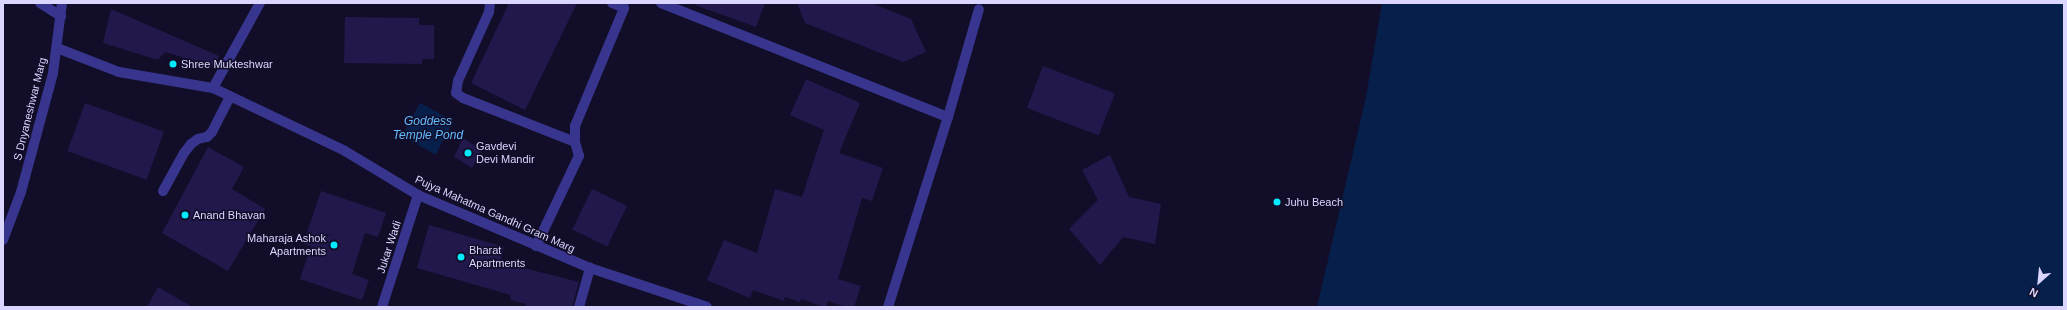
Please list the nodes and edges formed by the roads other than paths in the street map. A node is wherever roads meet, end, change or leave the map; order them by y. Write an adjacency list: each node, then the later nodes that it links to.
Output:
1 (40, 3): 9 (street)
2 (62, 3): 9 (street, S Dnyaneshwar Marg)
3 (260, 3): 11 (street)
4 (490, 3): 14 (street)
5 (612, 3): 7 (street)
6 (661, 3): 13 (street)
7 (627, 6): 14 (street)
8 (979, 9): 13 (street)
9 (61, 16): 10 (street, S Dnyaneshwar Marg)
10 (57, 48): 11 (street, Pujya Mahatma Gandhi Gram Marg); 17 (street, S Dnyaneshwar Marg)
11 (213, 88): 12 (street, Pujya Mahatma Gandhi Gram Marg)
12 (230, 96): 15 (street); 16 (street, Pujya Mahatma Gandhi Gram Marg)
13 (948, 117): 23 (street)
14 (575, 142): 18 (street)
15 (163, 191)
16 (418, 195): 18 (street, Pujya Mahatma Gandhi Gram Marg); 20 (street, Jukar Wadi)
17 (3, 240)
18 (536, 246): 19 (street, Pujya Mahatma Gandhi Gram Marg)
19 (590, 268): 21 (street); 22 (street, Pujya Mahatma Gandhi Gram Marg)
20 (382, 307)
21 (579, 307)
22 (707, 307)
23 (888, 307)

